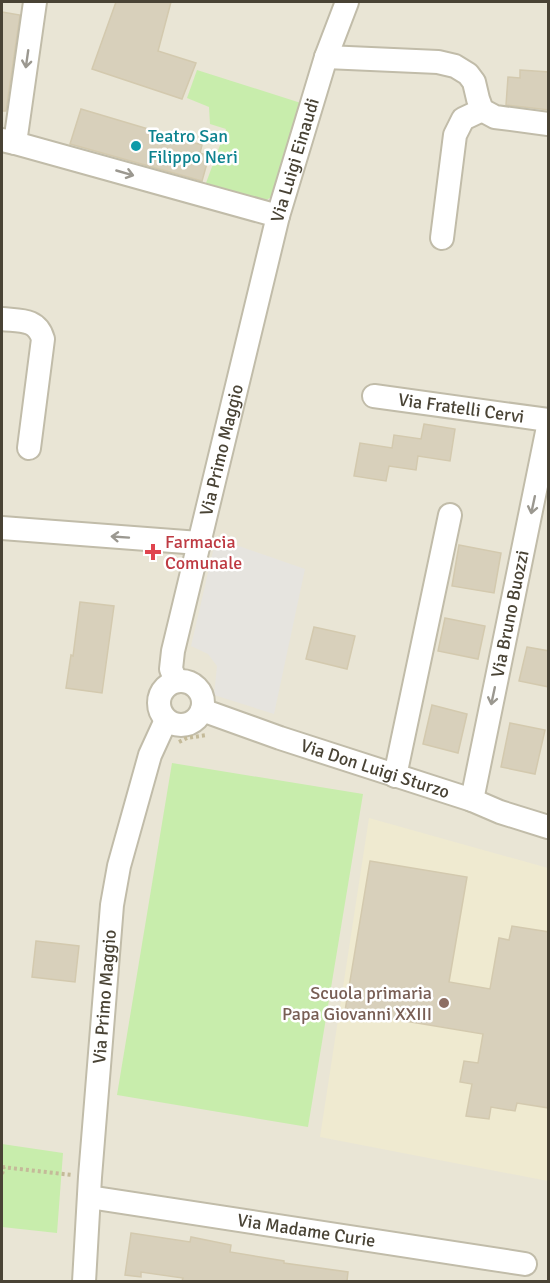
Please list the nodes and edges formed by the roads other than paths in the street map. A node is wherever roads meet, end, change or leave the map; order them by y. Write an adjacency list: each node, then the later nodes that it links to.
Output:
1 (36, 2): 6 (street, one-way to 6)
2 (346, 2): 3 (street, Via Luigi Einaudi)
3 (326, 57): 4 (street); 7 (street, Via Luigi Einaudi)
4 (482, 110): 5 (street); 8 (street)
5 (549, 124)
6 (8, 141): 7 (street, Via Luigi Einaudi, one-way to 7)
7 (278, 216): 16 (street, Via Primo Maggio)
8 (442, 238)
9 (2, 319): 13 (street)
10 (374, 396): 11 (street, Via Fratelli Cervi)
11 (549, 420)
12 (549, 427): 21 (street, Via Bruno Buozzi, one-way to 21)
13 (29, 448)
14 (450, 515): 20 (street)
15 (2, 528): 16 (street, one-way to 15)
16 (199, 543): 17 (street, Via Primo Maggio)
17 (176, 681): 18 (street); 19 (street)
18 (202, 710): 19 (street); 20 (street, Via Don Luigi Sturzo)
19 (166, 720): 23 (street, Via Primo Maggio)
20 (395, 776): 21 (street, Via Don Luigi Sturzo)
21 (472, 800): 22 (street, Via Don Luigi Sturzo)
22 (549, 827)
23 (90, 1187): 24 (street, Via Madame Curie); 25 (street, Via Primo Maggio)
24 (525, 1264)
25 (84, 1281)

